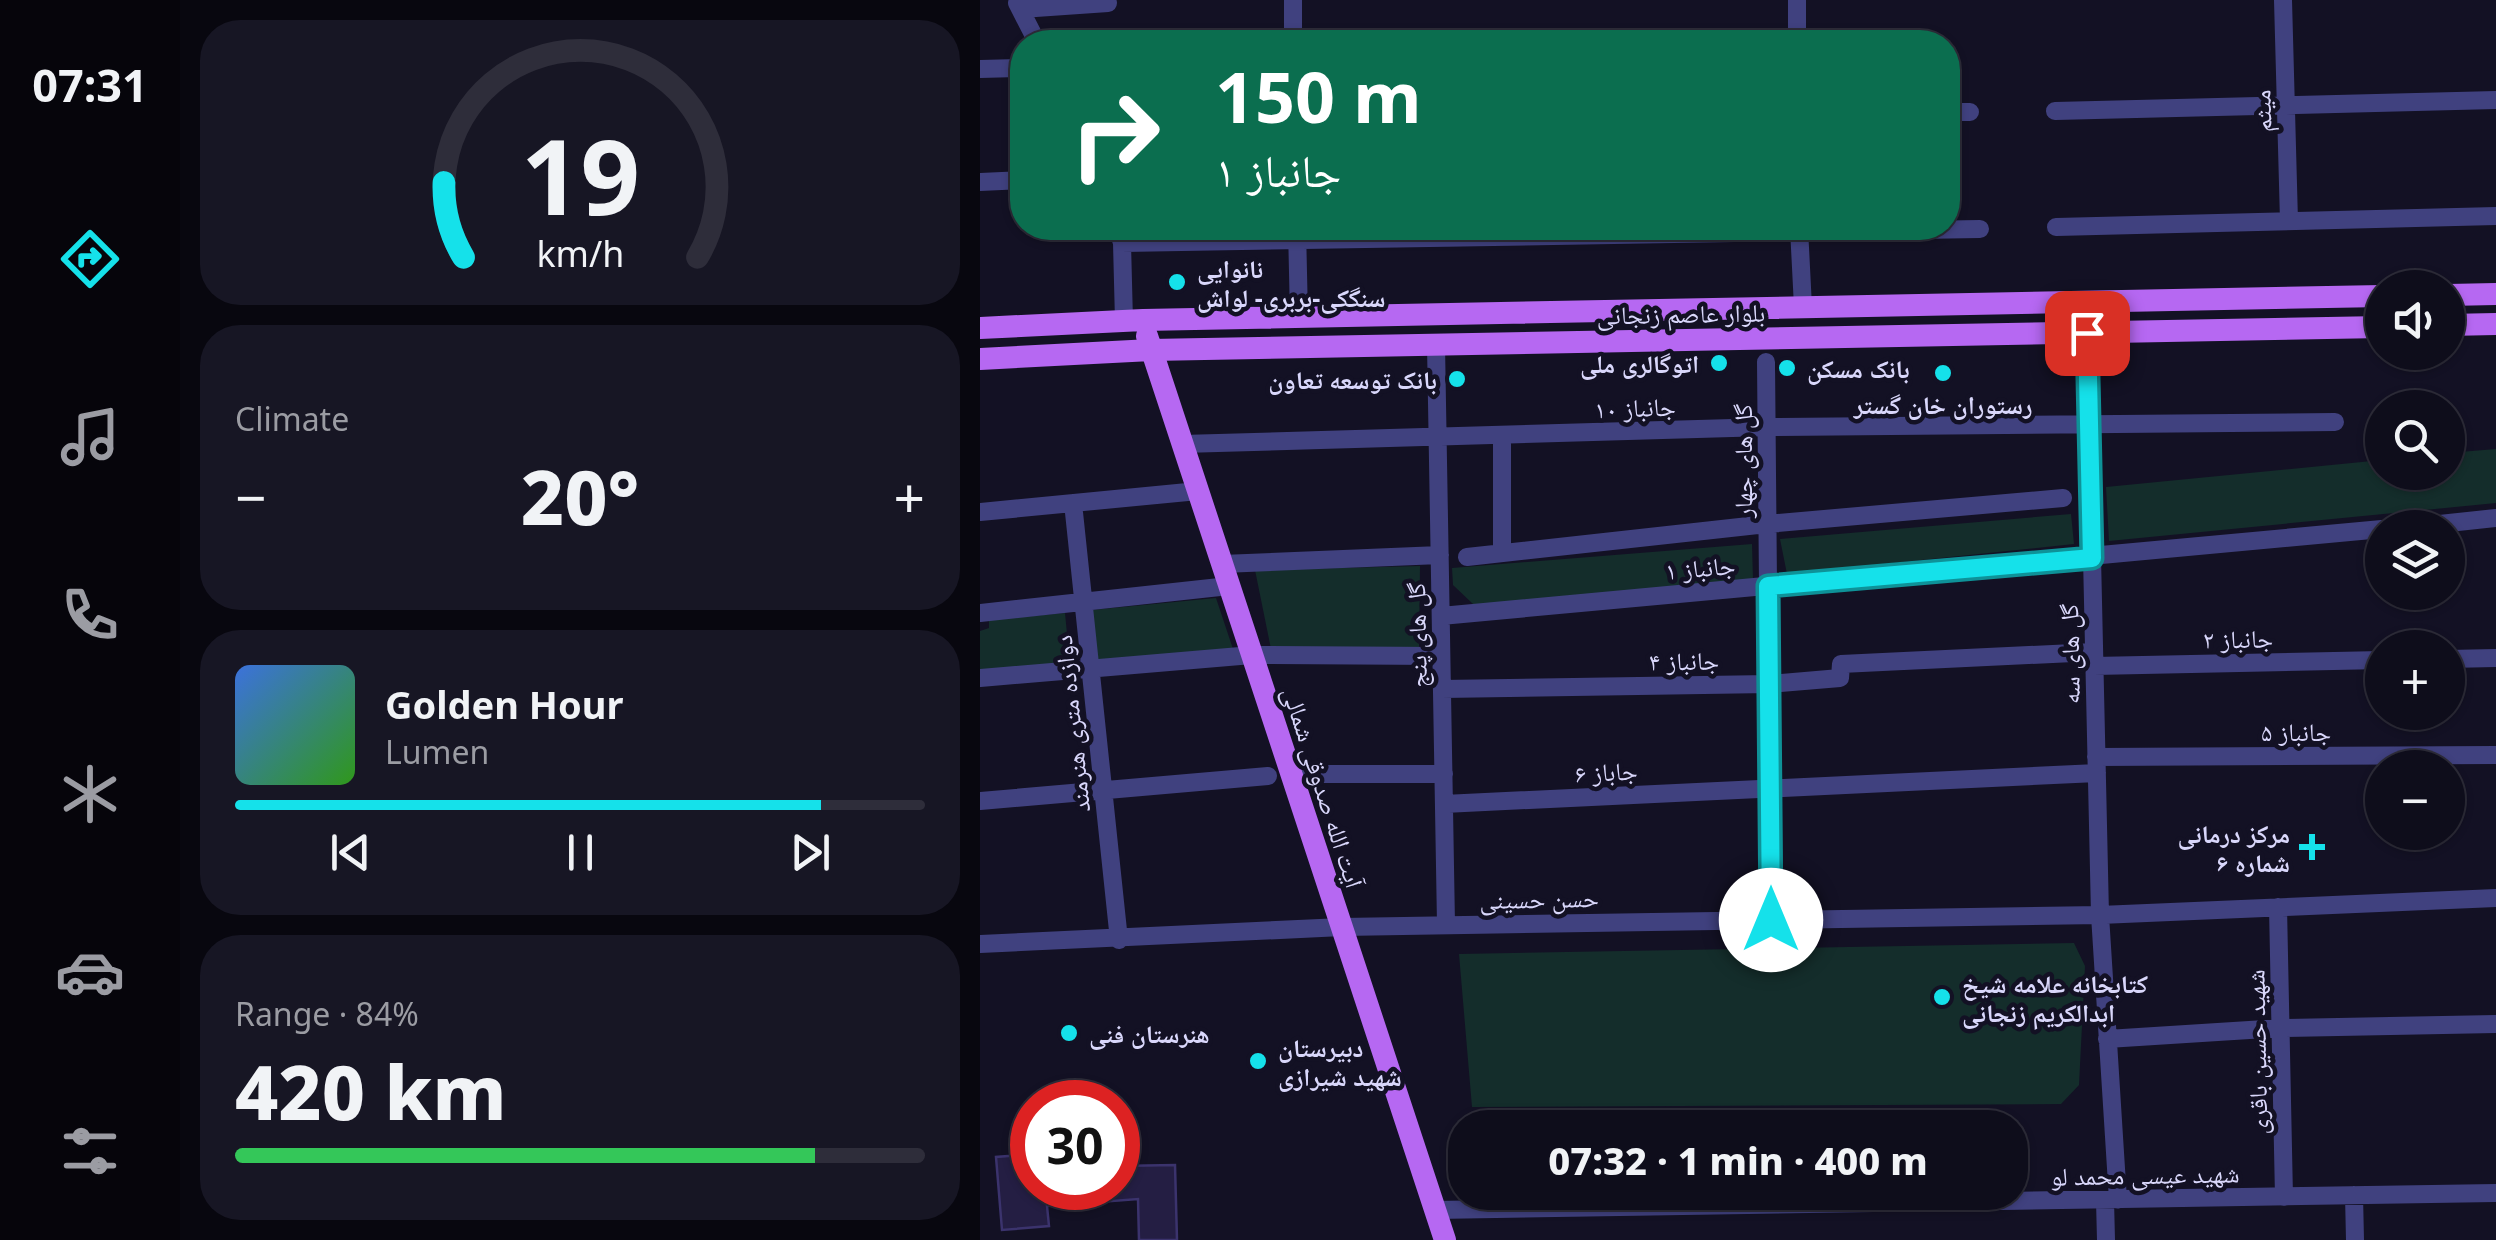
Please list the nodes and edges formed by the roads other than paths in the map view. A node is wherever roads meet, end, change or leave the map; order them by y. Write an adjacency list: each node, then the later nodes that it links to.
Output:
1 (1293, 0): 7 (street)
2 (1797, 0): 8 (street)
3 (2283, 0): 12 (street, میثم)
4 (1018, 4): 5 (street); 6 (street)
5 (1108, 4)
6 (1031, 30)
7 (1293, 30)
8 (1797, 30)
9 (1010, 69): 10 (street)
10 (980, 70)
11 (2496, 100): 12 (street)
12 (2286, 104): 13 (street); 19 (street, میثم)
13 (2056, 110)
14 (1960, 112): 15 (street)
15 (1970, 112)
16 (1010, 181): 17 (street)
17 (980, 182)
18 (2496, 216): 19 (street)
19 (2289, 220): 20 (street)
20 (2056, 228)
21 (1960, 229): 22 (street)
22 (1980, 229)
23 (1120, 240): 31 (street)
24 (1297, 240): 30 (street)
25 (1800, 240): 29 (street)
26 (2465, 294): 27 (main road)
27 (2496, 294)
28 (2365, 296): 29 (main road, بلوار عاصم زنجانی)
29 (1803, 307): 30 (main road, بلوار عاصم زنجانی)
30 (1298, 317): 31 (main road, بلوار عاصم زنجانی)
31 (1133, 321): 35 (main road, بلوار عاصم زنجانی); 38 (main road, آیت الله صدوقی شمالی)
32 (2496, 324): 33 (main road)
33 (2465, 325)
34 (2365, 326): 36 (main road, بلوار عاصم زنجانی)
35 (980, 328)
36 (2087, 333): 37 (main road, بلوار عاصم زنجانی); 42 (street, گل های سه)
37 (1436, 345): 38 (main road, بلوار عاصم زنجانی); 45 (street, گل های پنج)
38 (1152, 350): 39 (main road, بلوار عاصم زنجانی); 46 (main road, آیت الله صدوقی شمالی)
39 (980, 359)
40 (1766, 362): 43 (street, گل های چهار)
41 (2335, 422): 42 (street, جانباز ۱۰)
42 (2089, 424): 43 (street, جانباز ۱۰); 58 (street, گل های سه)
43 (1766, 428): 44 (street, جانباز ۱۰); 53 (street, گل های چهار)
44 (1502, 437): 45 (street, جانباز ۱۰); 55 (street)
45 (1438, 440): 46 (street, جانباز ۱۰); 56 (street, گل های پنج)
46 (1182, 444): 47 (main road, آیت الله صدوقی شمالی)
47 (1198, 492): 49 (street); 59 (main road, آیت الله صدوقی شمالی)
48 (2064, 498): 53 (street)
49 (1073, 503): 50 (street); 61 (street, دوازده متری هنرمند)
50 (980, 512)
51 (2496, 518): 52 (street)
52 (2465, 521)
53 (1767, 524): 55 (street); 60 (street, گل های چهار)
54 (2365, 532): 58 (street, جانباز ۱)
55 (1502, 553): 57 (street)
56 (1440, 555): 59 (street); 63 (street, گل های پنج)
57 (1467, 557)
58 (2092, 558): 60 (street, جانباز ۱); 67 (street, گل های سه)
59 (1225, 575): 61 (street); 64 (main road, آیت الله صدوقی شمالی)
60 (1768, 586): 63 (street, جانباز ۱); 72 (street, گل های چهار)
61 (1084, 602): 62 (street); 70 (street, دوازده متری هنرمند)
62 (980, 612)
63 (1441, 616): 65 (street, گل های پنج)
64 (1252, 654): 65 (street); 70 (street); 77 (main road, آیت الله صدوقی شمالی)
65 (1442, 656): 73 (street, گل های پنج)
66 (2496, 658): 68 (street)
67 (2094, 659): 69 (street, جانباز ۲); 72 (street, جانباز ۴); 75 (street, گل های سه)
68 (2465, 659)
69 (2365, 660)
70 (1090, 671): 71 (street); 79 (street, دوازده متری هنرمند)
71 (980, 678)
72 (1769, 684): 73 (street, جانباز ۴); 78 (street, گل های چهار)
73 (1442, 689): 76 (street, گل های پنج)
74 (2496, 755): 75 (street, جانباز ۵)
75 (2096, 765): 78 (street, جانباز ۵); 84 (street, گل های سه)
76 (1444, 774): 77 (street); 81 (street, گل های پنج)
77 (1279, 775): 79 (street); 87 (main road, آیت الله صدوقی شمالی)
78 (1770, 787): 81 (street, جاباز ۶); 85 (street, گل های چهار)
79 (1103, 789): 80 (street); 88 (street, دوازده متری هنرمند)
80 (980, 800)
81 (1444, 804): 86 (street, گل های پنج)
82 (2496, 898): 83 (street, حسن حسینی)
83 (2278, 907): 84 (street, حسن حسینی); 91 (street, شهید حسین باقری)
84 (2100, 915): 85 (street, حسن حسینی); 92 (street, گل های سه)
85 (1771, 920): 86 (street, حسن حسینی)
86 (1446, 924): 87 (street, حسن حسینی)
87 (1342, 927): 88 (street, حسن حسینی); 97 (main road, آیت الله صدوقی شمالی)
88 (1119, 940): 89 (street, حسن حسینی)
89 (980, 944)
90 (2496, 1024): 91 (street)
91 (2281, 1028): 92 (street); 95 (street, شهید حسین باقری)
92 (2107, 1039): 96 (street, گل های سه)
93 (2496, 1193): 94 (street, شهید عیسی محمد لو)
94 (2354, 1195): 95 (street, شهید عیسی محمد لو); 100 (street)
95 (2284, 1197): 96 (street, شهید عیسی محمد لو)
96 (2112, 1200): 97 (street, شهید عیسی محمد لو); 99 (street, گل های سه)
97 (1435, 1210): 98 (main road, آیت الله صدوقی شمالی)
98 (1445, 1240)
99 (2106, 1240)
100 (2356, 1240)

